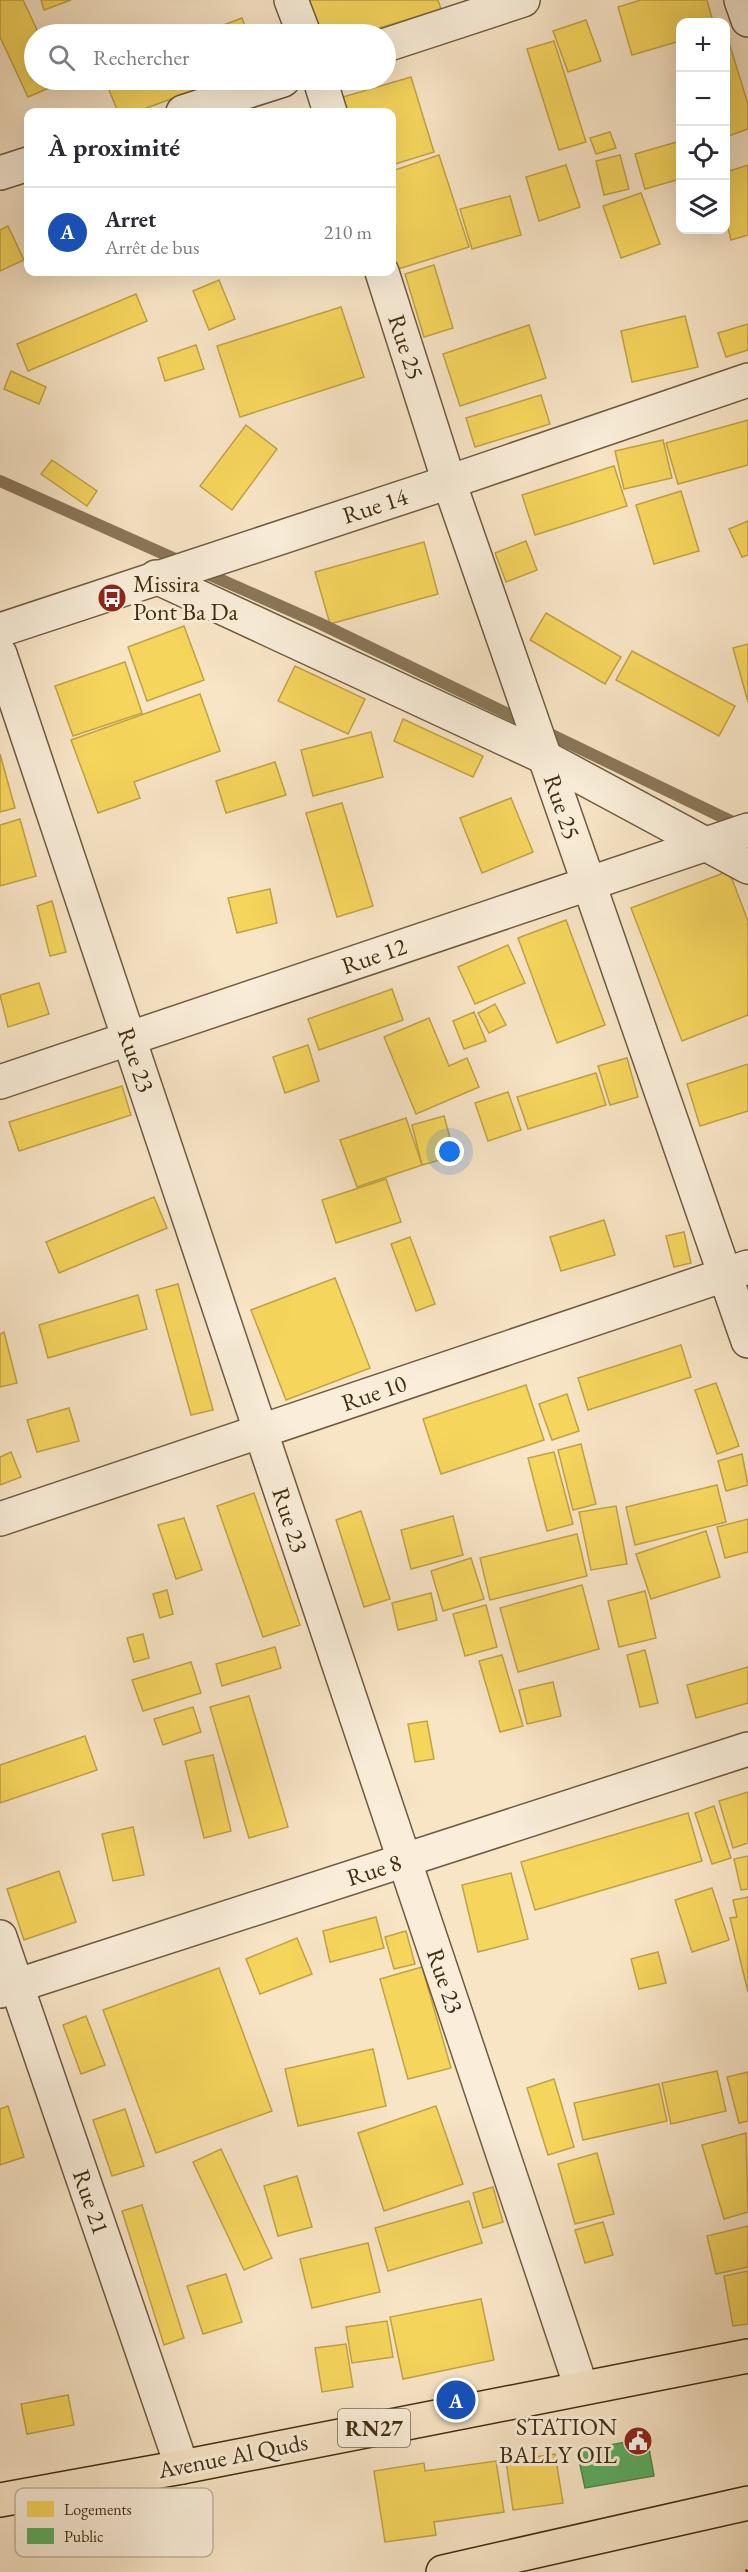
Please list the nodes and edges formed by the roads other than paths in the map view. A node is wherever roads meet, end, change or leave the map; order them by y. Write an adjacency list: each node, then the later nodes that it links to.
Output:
1 (291, 0): 5 (street)
2 (523, 0): 6 (street)
3 (741, 0): 4 (street)
4 (748, 20)
5 (300, 24)
6 (396, 42)
7 (252, 90): 9 (street)
8 (323, 90): 10 (street)
9 (196, 108)
10 (329, 108)
11 (24, 165): 12 (street)
12 (0, 173)
13 (383, 276): 15 (street, Rue 25)
14 (748, 380): 15 (street, Rue 14)
15 (449, 482): 16 (street, Rue 14); 19 (street, Rue 25)
16 (156, 577): 17 (street, Rue 14); 19 (street)
17 (0, 630)
18 (0, 654): 24 (street, Rue 23)
19 (544, 757): 21 (street); 23 (street, Rue 25)
20 (748, 830): 21 (street, Rue 12)
21 (707, 844): 22 (street); 23 (street, Rue 12)
22 (748, 867)
23 (589, 884): 24 (street, Rue 12); 26 (street, Rue 25)
24 (129, 1039): 25 (street, Rue 12); 28 (street, Rue 23)
25 (0, 1082)
26 (736, 1271): 27 (street, Rue 25); 28 (street, Rue 10)
27 (748, 1341)
28 (261, 1431): 29 (street, Rue 10); 31 (street, Rue 23)
29 (0, 1520)
30 (748, 1749): 31 (street, Rue 8)
31 (404, 1861): 33 (street, Rue 8); 35 (street, Rue 23)
32 (0, 1937): 33 (street, Rue 21)
33 (8, 1989): 36 (street, Rue 21)
34 (748, 2356): 35 (main road, Avenue Al Quds / RN27)
35 (581, 2387): 36 (main road, Avenue Al Quds / RN27)
36 (182, 2467): 37 (main road, Avenue Al Quds / RN27)
37 (66, 2488)
38 (15, 2497): 39 (main road, Avenue Al Quds / RN27)
39 (0, 2500)
40 (748, 2503): 41 (main road)
41 (443, 2572)

